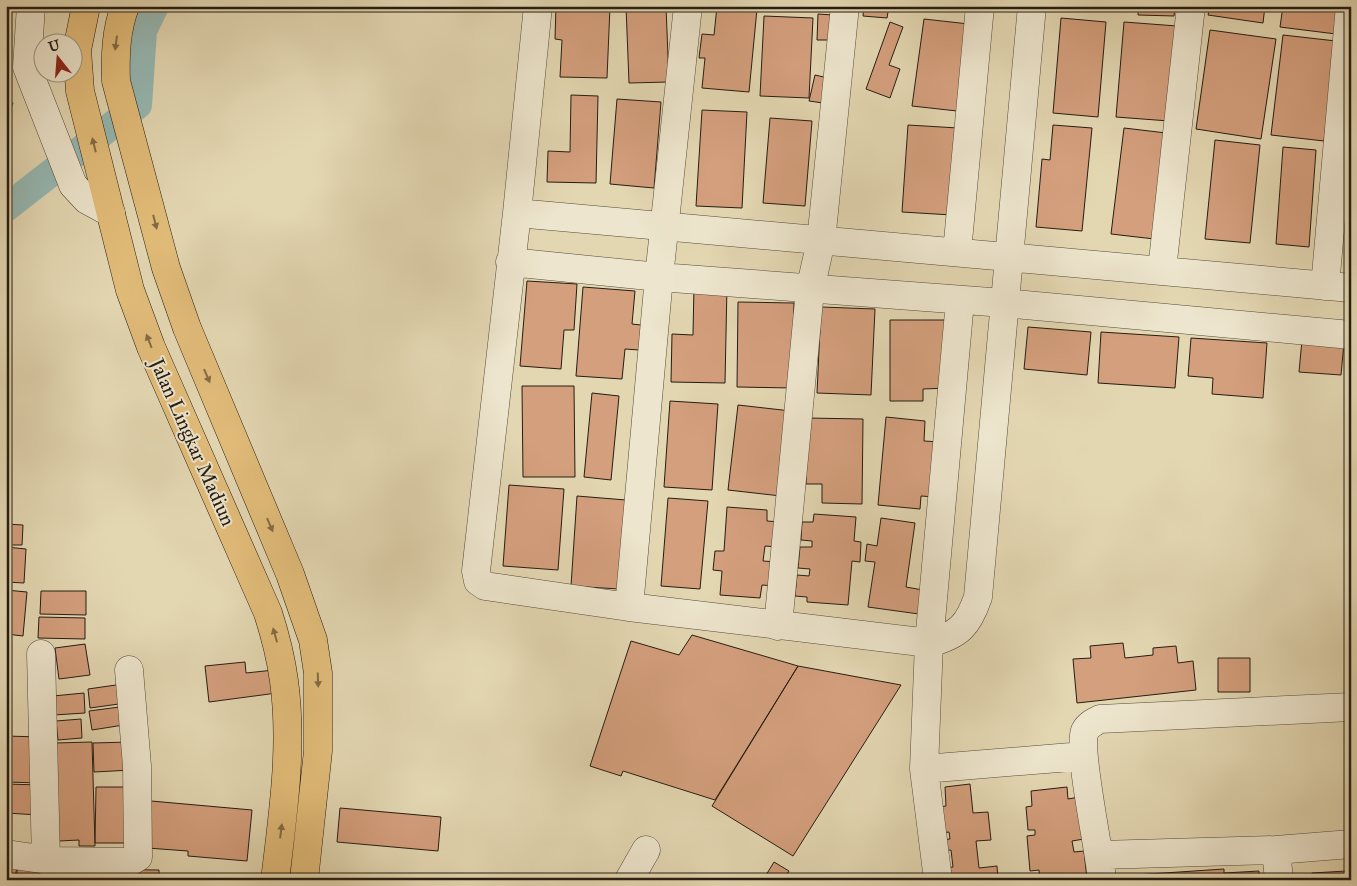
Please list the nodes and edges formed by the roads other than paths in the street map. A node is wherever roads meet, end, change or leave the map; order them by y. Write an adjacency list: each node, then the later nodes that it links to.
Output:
1 (31, 6): 11 (street)
2 (86, 6): 12 (main road, Jalan Lingkar Madiun, one-way to 2)
3 (125, 6): 26 (main road, Jalan Lingkar Madiun, one-way to 26)
4 (538, 6): 13 (street)
5 (688, 6): 14 (street)
6 (845, 6): 15 (street)
7 (980, 6): 16 (street)
8 (1032, 6): 17 (street)
9 (1191, 6): 19 (street)
10 (1350, 6): 21 (street)
11 (17, 61): 12 (street)
12 (108, 203): 27 (main road, Jalan Lingkar Madiun, one-way to 12)
13 (517, 213): 14 (street); 18 (street)
14 (664, 228): 15 (street); 20 (street)
15 (821, 241): 16 (street); 22 (street)
16 (957, 252): 17 (street)
17 (1009, 258): 19 (street); 24 (street)
18 (510, 262): 20 (street); 28 (street)
19 (1162, 270): 21 (street)
20 (659, 277): 22 (street); 28 (street)
21 (1338, 287)
22 (810, 290): 23 (street); 29 (street)
23 (960, 301): 24 (street); 30 (street)
24 (1004, 303): 25 (street); 30 (street)
25 (1351, 335)
26 (246, 469): 27 (main road); 43 (main road, Jalan Lingkar Madiun, one-way to 43)
27 (211, 485): 42 (main road, Jalan Lingkar Madiun, one-way to 27)
28 (629, 607): 29 (street)
29 (778, 626): 30 (street)
30 (929, 643): 35 (street)
31 (41, 654): 40 (street)
32 (129, 670): 40 (street)
33 (1351, 707): 34 (street)
34 (1083, 756): 35 (street); 41 (street)
35 (924, 769): 45 (street)
36 (1351, 844): 38 (street)
37 (646, 850): 44 (street)
38 (1276, 850): 41 (street); 46 (street)
39 (6, 854): 40 (street)
40 (51, 867)
41 (1101, 867)
42 (275, 880)
43 (304, 880)
44 (629, 880)
45 (938, 880)
46 (1278, 880)

